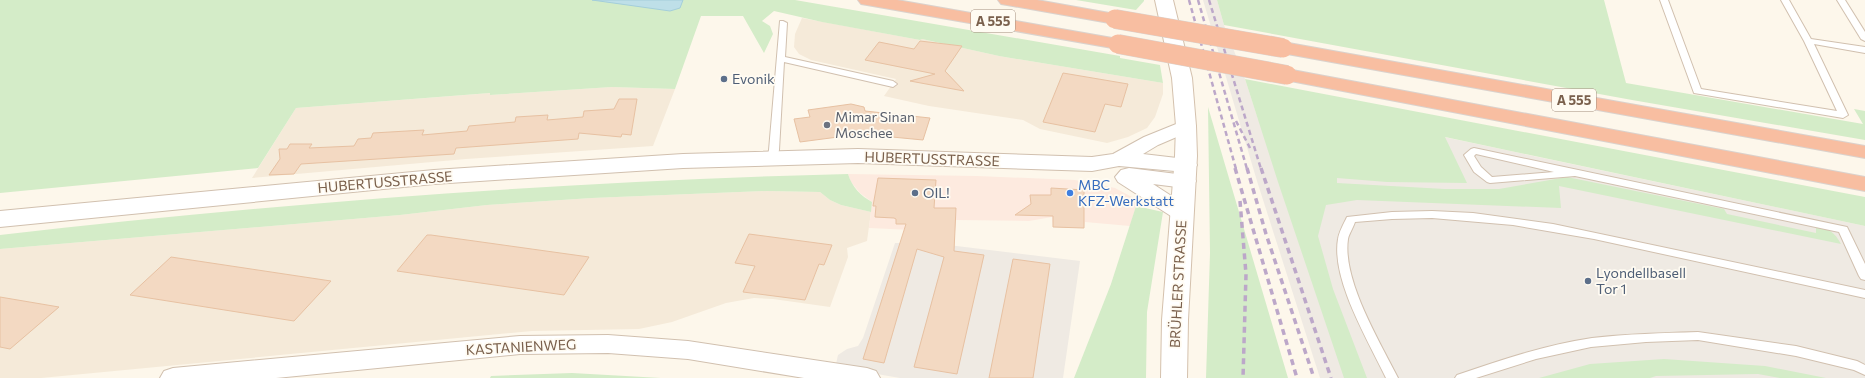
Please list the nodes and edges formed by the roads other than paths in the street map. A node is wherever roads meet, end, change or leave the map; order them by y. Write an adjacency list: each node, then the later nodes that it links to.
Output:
1 (867, 0): 19 (highway, A 555, bridge)
2 (1007, 0): 14 (highway, A 555, bridge)
3 (1164, 0): 13 (street, BRÜHLER STRASSE)
4 (1664, 0): 9 (lane)
5 (1785, 0): 9 (lane)
6 (1841, 0): 8 (lane)
7 (783, 23): 11 (lane)
8 (1865, 40)
9 (1808, 41): 10 (lane)
10 (1865, 50)
11 (781, 59): 12 (lane); 15 (lane)
12 (893, 84)
13 (1186, 126): 16 (street); 17 (street, BRÜHLER STRASSE)
14 (1865, 152)
15 (772, 158): 16 (street, HUBERTUSSTRASSE); 21 (street, HUBERTUSSTRASSE)
16 (1120, 167): 17 (street, HUBERTUSSTRASSE); 20 (street)
17 (1185, 173): 20 (street, BRÜHLER STRASSE)
18 (1575, 173): 18 (lane); 22 (lane)
19 (1865, 184)
20 (1182, 213): 27 (street, BRÜHLER STRASSE)
21 (0, 219)
22 (1865, 276)
23 (1865, 294): 28 (lane)
24 (1865, 370): 29 (lane)
25 (173, 378): 26 (street, KASTANIENWEG)
26 (867, 378)
27 (1174, 378)
28 (1392, 378)
29 (1461, 378)

